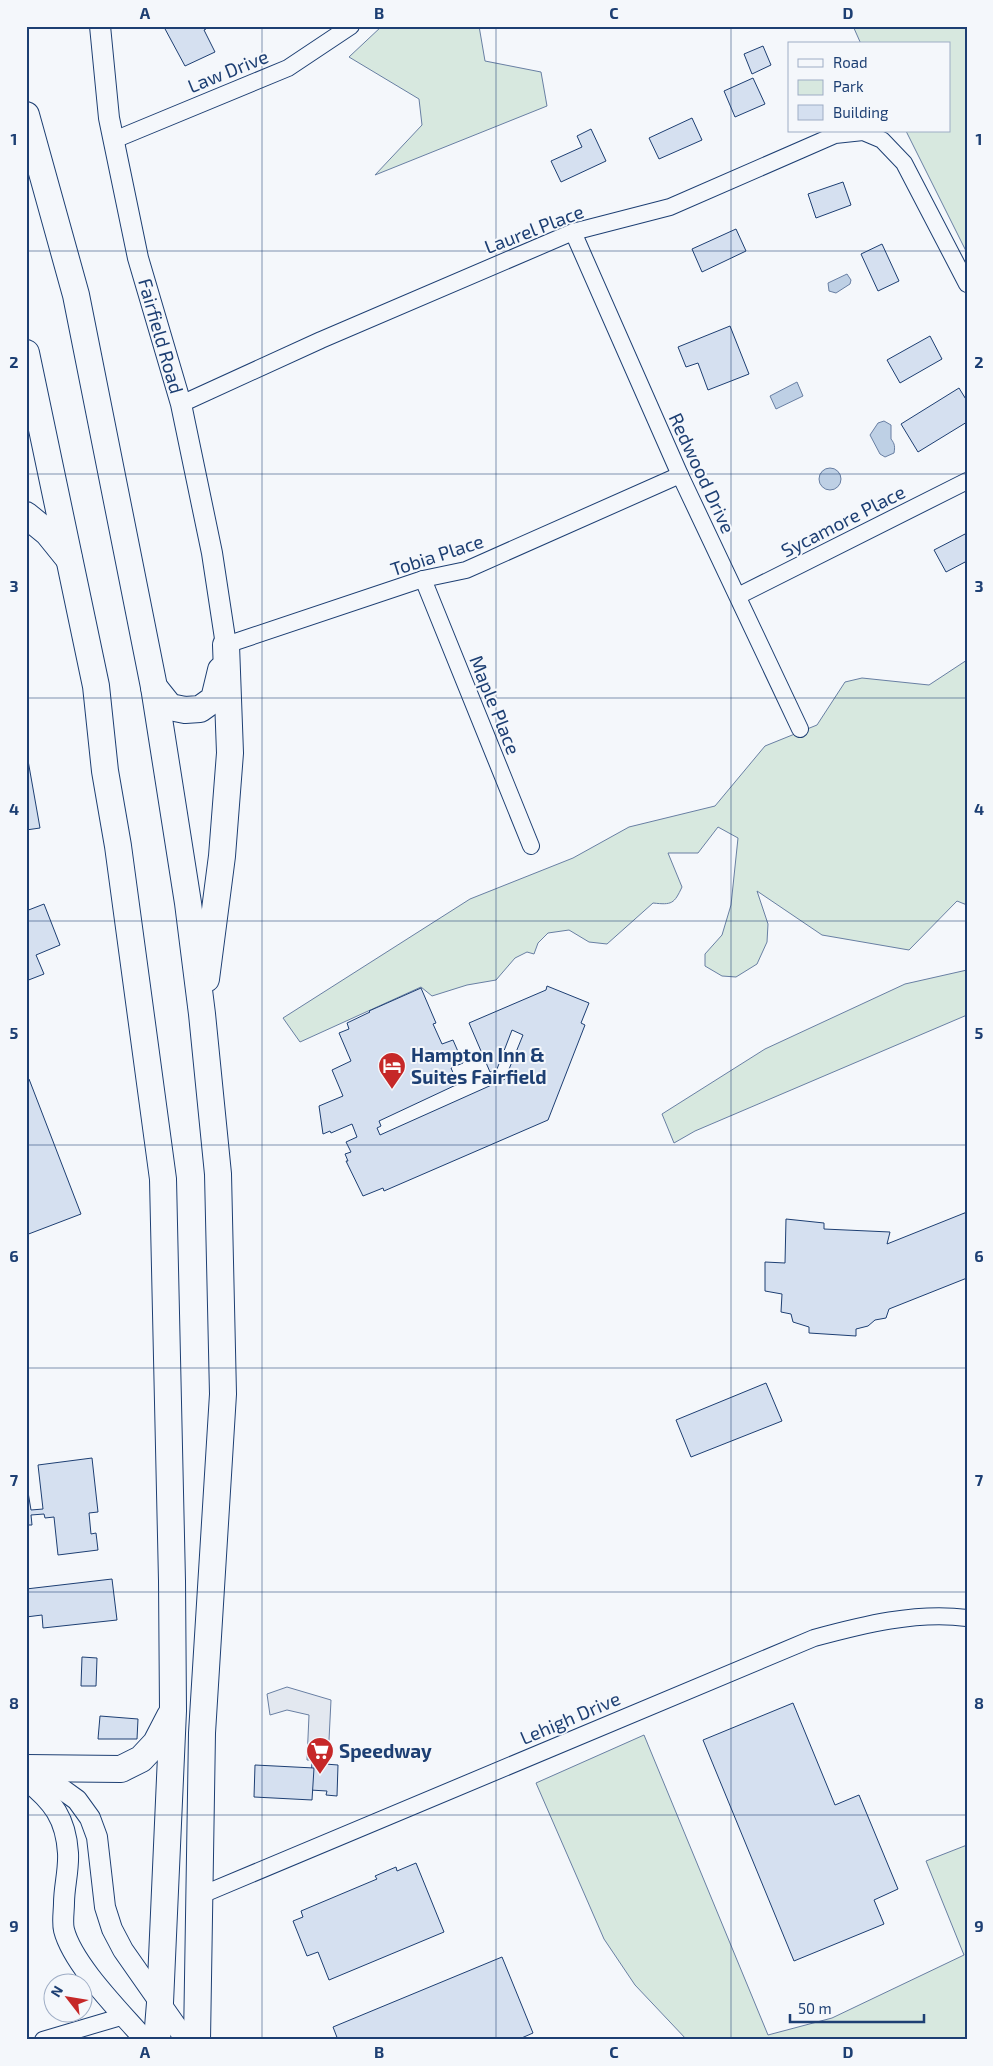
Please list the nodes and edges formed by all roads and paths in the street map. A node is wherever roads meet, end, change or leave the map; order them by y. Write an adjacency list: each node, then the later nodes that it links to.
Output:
1 (100, 26): 4 (street, Fairfield Road)
2 (350, 26): 4 (street, Law Drive)
3 (26, 115): 18 (highway)
4 (114, 140): 9 (street, Fairfield Road)
5 (573, 232): 6 (street, Laurel Place); 9 (street, Laurel Place); 11 (street, Redwood Drive)
6 (967, 284)
7 (26, 353): 8 (highway)
8 (38, 402): 10 (highway); 14 (highway)
9 (181, 404): 17 (street, Fairfield Road)
10 (26, 437)
11 (680, 475): 15 (street, Tobia Place); 16 (street, Redwood Drive)
12 (967, 480): 16 (street, Sycamore Place)
13 (26, 515): 14 (highway)
14 (71, 561): 23 (highway)
15 (423, 579): 17 (street, Tobia Place); 20 (street, Maple Place)
16 (738, 596): 19 (street, Redwood Drive)
17 (226, 645): 18 (highway); 21 (highway)
18 (154, 687): 21 (highway)
19 (800, 729)
20 (530, 846)
21 (202, 1014): 27 (highway)
22 (967, 1618): 27 (street, Lehigh Drive)
23 (173, 1711): 24 (highway); 28 (highway)
24 (26, 1768)
25 (26, 1773): 28 (street)
26 (26, 1780): 29 (street)
27 (199, 1896): 34 (highway)
28 (160, 2004): 32 (highway); 33 (street)
29 (124, 2016): 30 (street); 31 (street)
30 (43, 2040)
31 (145, 2040)
32 (157, 2040)
33 (186, 2040)
34 (197, 2040)

